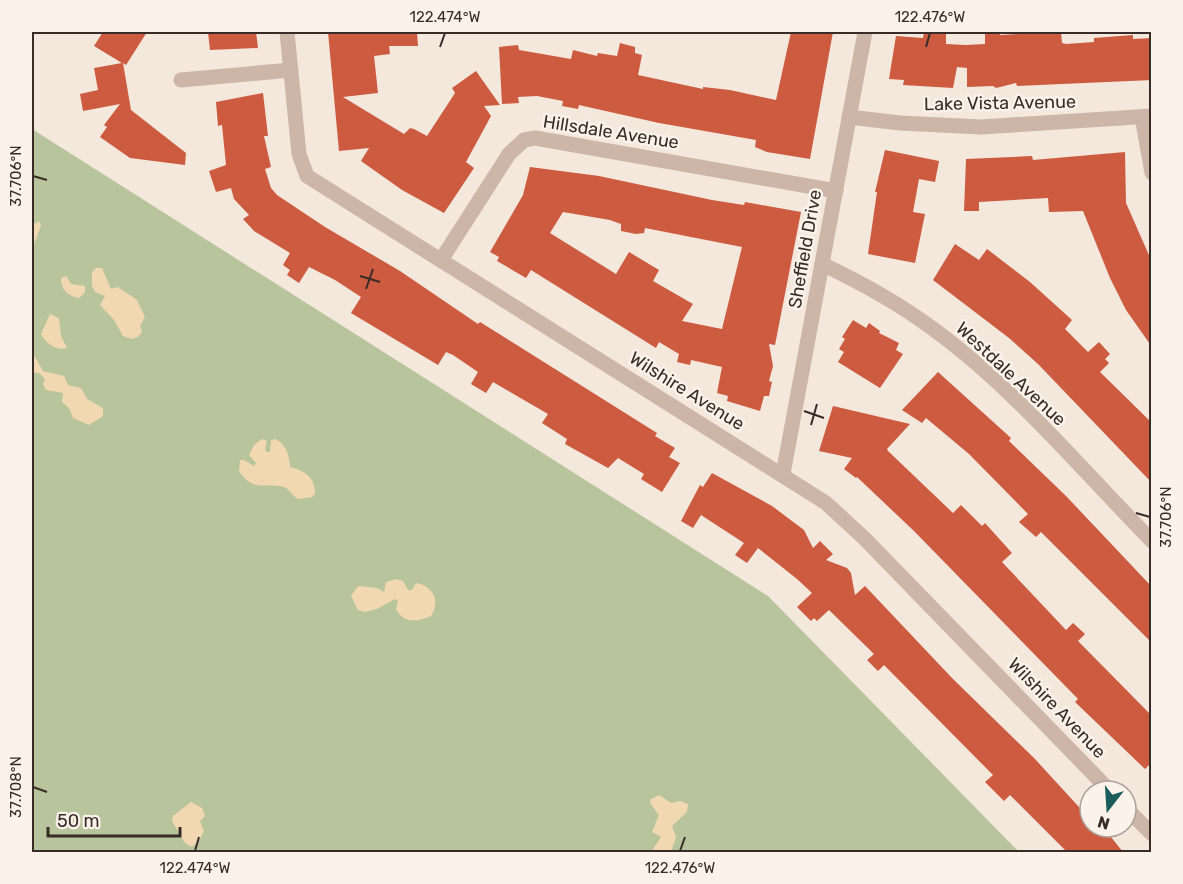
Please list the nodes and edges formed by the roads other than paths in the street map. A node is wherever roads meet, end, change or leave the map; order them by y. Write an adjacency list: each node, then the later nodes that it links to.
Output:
1 (287, 32): 3 (street, Wilshire Avenue)
2 (865, 32): 5 (street, Sheffield Drive)
3 (291, 70): 4 (street); 9 (street, Wilshire Avenue)
4 (181, 80)
5 (849, 117): 6 (street, Lake Vista Avenue); 8 (street, Sheffield Drive)
6 (1147, 117): 7 (street)
7 (1152, 172)
8 (836, 191): 9 (street, Hillsdale Avenue); 10 (street, Sheffield Drive)
9 (441, 260): 11 (street, Wilshire Avenue)
10 (822, 264): 11 (street, Sheffield Drive); 12 (street, Westdale Avenue)
11 (783, 474): 13 (street, Wilshire Avenue)
12 (1152, 541)
13 (1098, 779)
14 (1138, 820): 15 (street)
15 (1152, 834)

